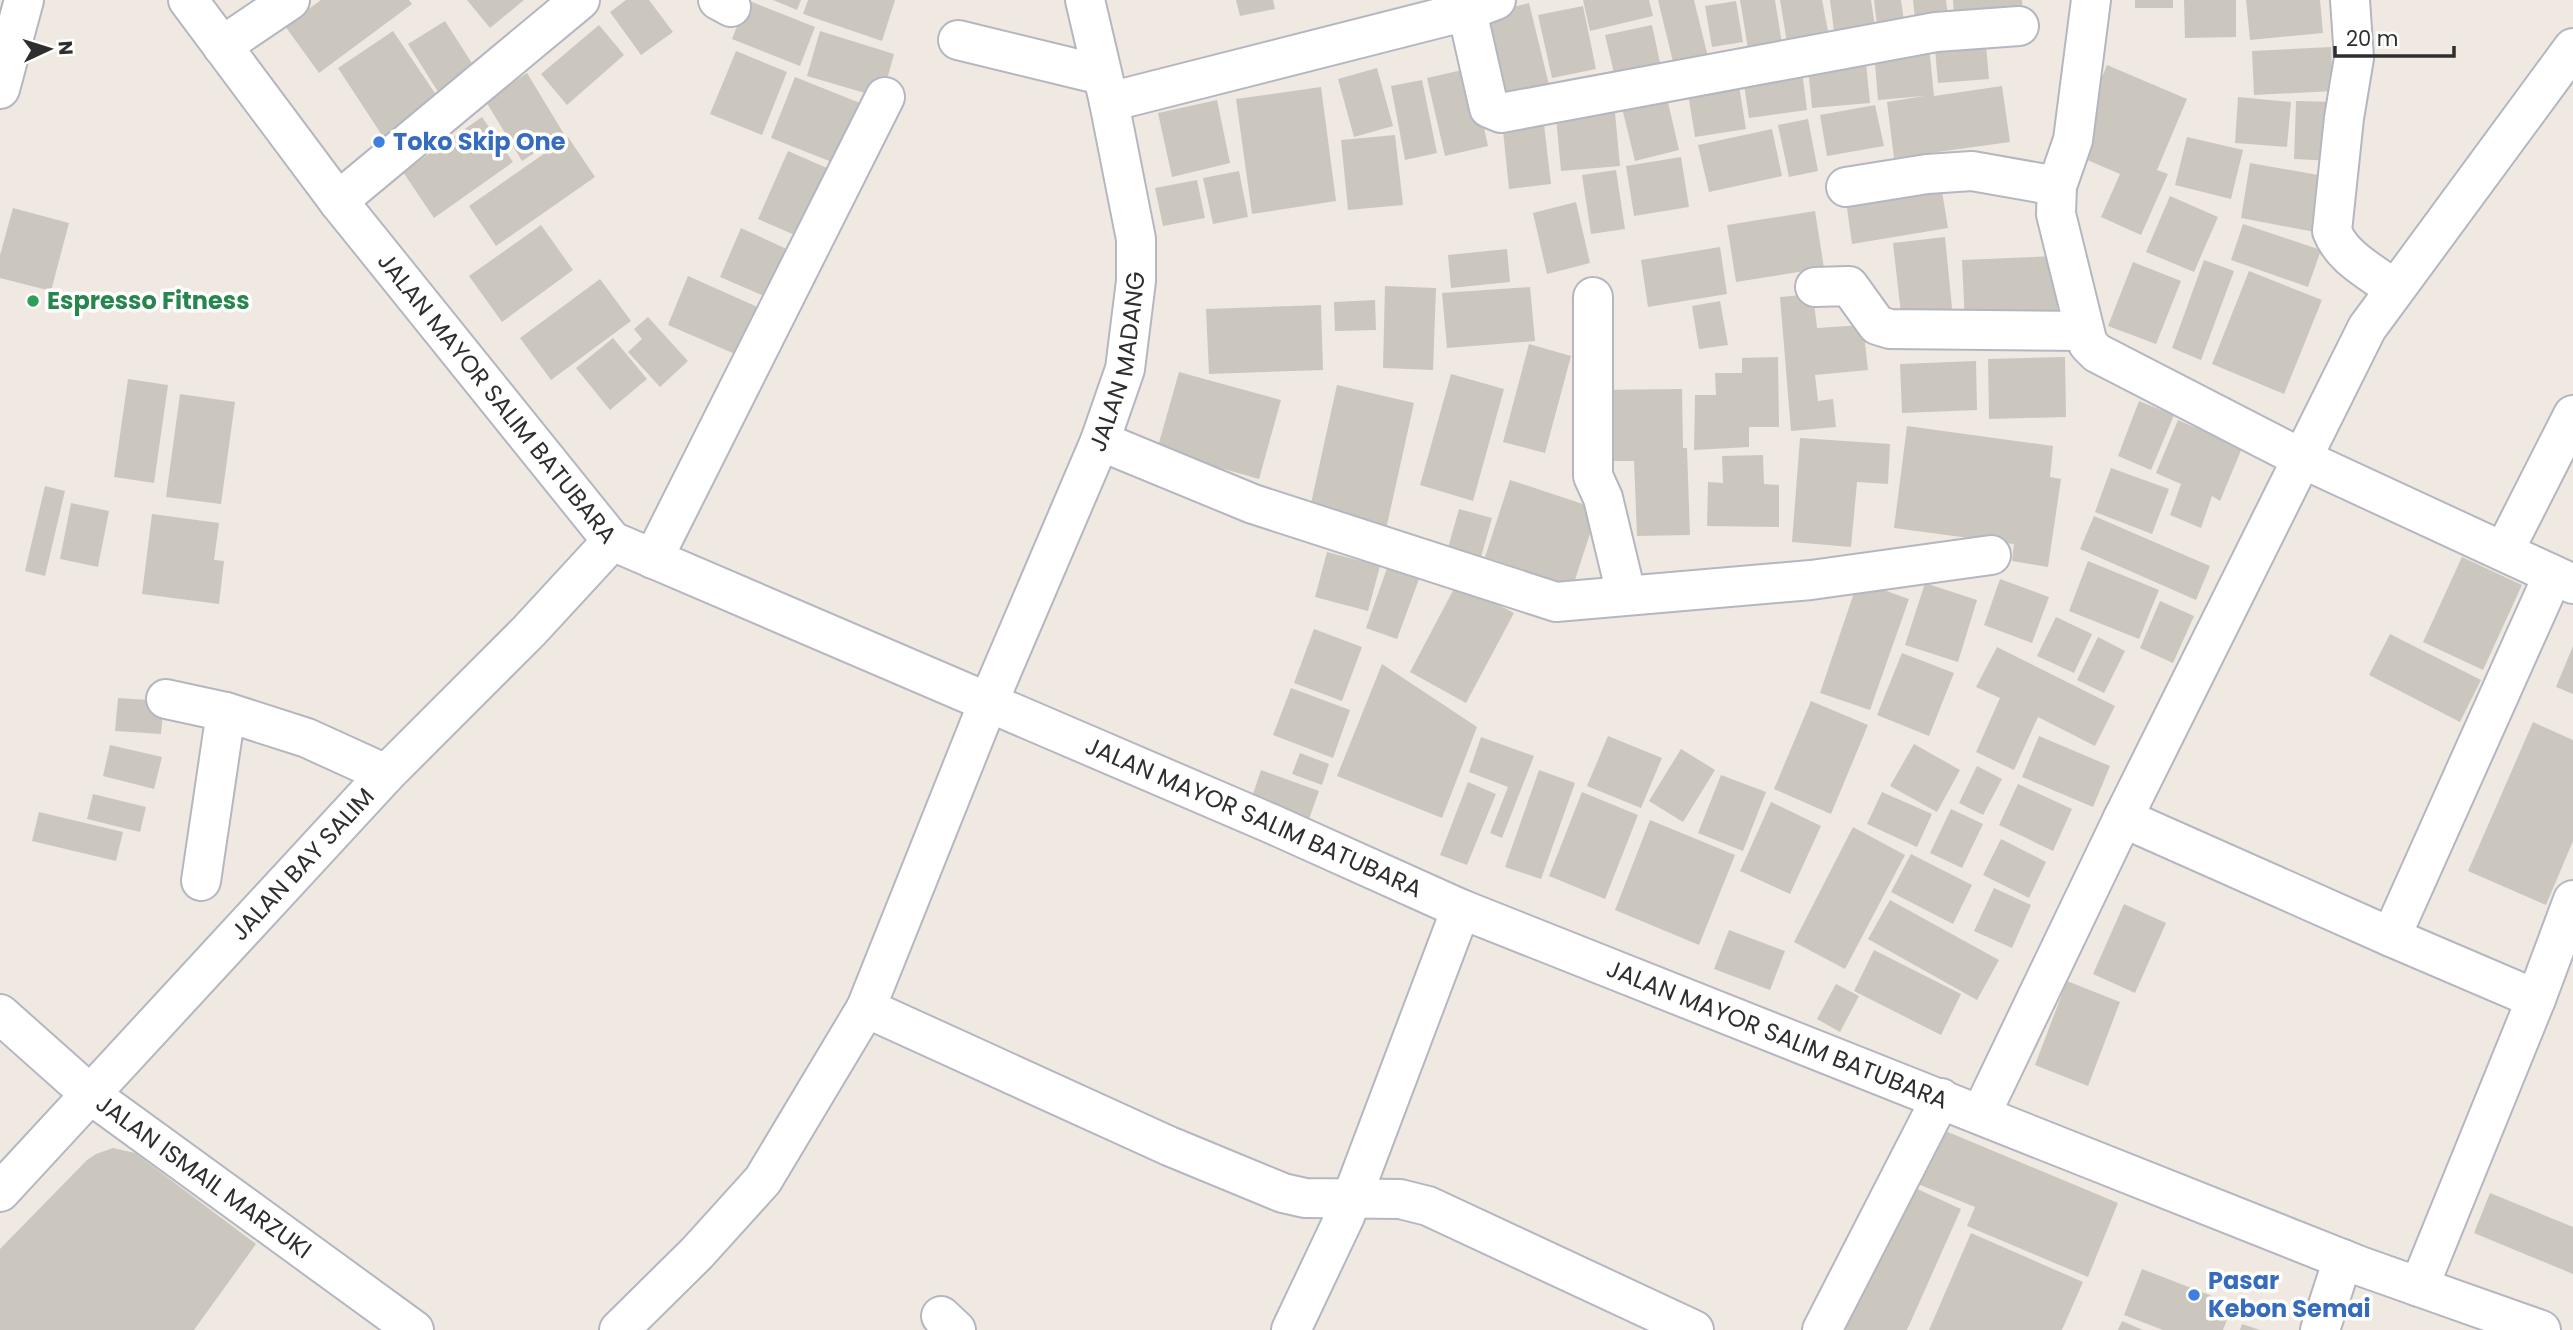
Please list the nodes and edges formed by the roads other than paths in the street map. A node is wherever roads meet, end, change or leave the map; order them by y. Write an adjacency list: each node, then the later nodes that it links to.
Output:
1 (24, 0): 13 (street)
2 (188, 0): 11 (street, JALAN MAYOR SALIM BATUBARA)
3 (290, 0): 11 (street)
4 (580, 0): 18 (street)
5 (1085, 0): 14 (street, JALAN MADANG)
6 (2091, 0): 16 (street)
7 (2350, 0): 20 (street)
8 (1482, 6): 9 (street); 14 (street)
9 (2019, 26)
10 (958, 40): 14 (street)
11 (222, 46): 18 (street, JALAN MAYOR SALIM BATUBARA)
12 (2573, 48): 20 (street)
13 (3, 72)
14 (1105, 89): 24 (street, JALAN MADANG)
15 (885, 97): 29 (street)
16 (2057, 186): 17 (street); 22 (street)
17 (1846, 187)
18 (338, 201): 26 (street, JALAN MAYOR SALIM BATUBARA)
19 (1815, 287): 22 (street)
20 (2394, 289): 25 (street)
21 (1593, 297): 31 (street)
22 (2084, 331): 25 (street)
23 (2573, 415): 27 (street)
24 (1100, 440): 31 (street); 33 (street, JALAN MADANG)
25 (2302, 458): 27 (street); 36 (street)
26 (612, 541): 29 (street, JALAN MAYOR SALIM BATUBARA); 35 (street, JALAN BAY SALIM)
27 (2504, 551): 30 (street)
28 (1992, 555): 31 (street)
29 (653, 559): 33 (street, JALAN MAYOR SALIM BATUBARA)
30 (2563, 580): 40 (street)
31 (1626, 594)
32 (166, 699): 34 (street)
33 (988, 703): 39 (street, JALAN MAYOR SALIM BATUBARA); 42 (street, JALAN MADANG)
34 (226, 712): 35 (street); 37 (street)
35 (386, 774): 44 (street, JALAN BAY SALIM)
36 (2123, 818): 40 (street); 46 (street)
37 (201, 881)
38 (2573, 900): 41 (street)
39 (1461, 909): 45 (street, JALAN MAYOR SALIM BATUBARA); 48 (street)
40 (2391, 937): 41 (street)
41 (2536, 999): 50 (street)
42 (866, 1008): 48 (street); 52 (street, JALAN MADANG)
43 (0, 1014): 44 (street, JALAN ISMAIL MARZUKI)
44 (91, 1095): 47 (street, JALAN BAY SALIM); 51 (street, JALAN ISMAIL MARZUKI)
45 (1941, 1098): 46 (street, JALAN MAYOR SALIM BATUBARA); 55 (street)
46 (1981, 1114): 49 (street, JALAN MAYOR SALIM BATUBARA)
47 (0, 1192)
48 (1349, 1200): 53 (street); 54 (street)
49 (2343, 1259): 50 (street, JALAN MAYOR SALIM BATUBARA); 56 (street)
50 (2419, 1287): 57 (street, JALAN MAYOR SALIM BATUBARA)
51 (414, 1330)
52 (620, 1330)
53 (1291, 1330)
54 (1694, 1330)
55 (1822, 1330)
56 (2320, 1330)
57 (2541, 1330)

